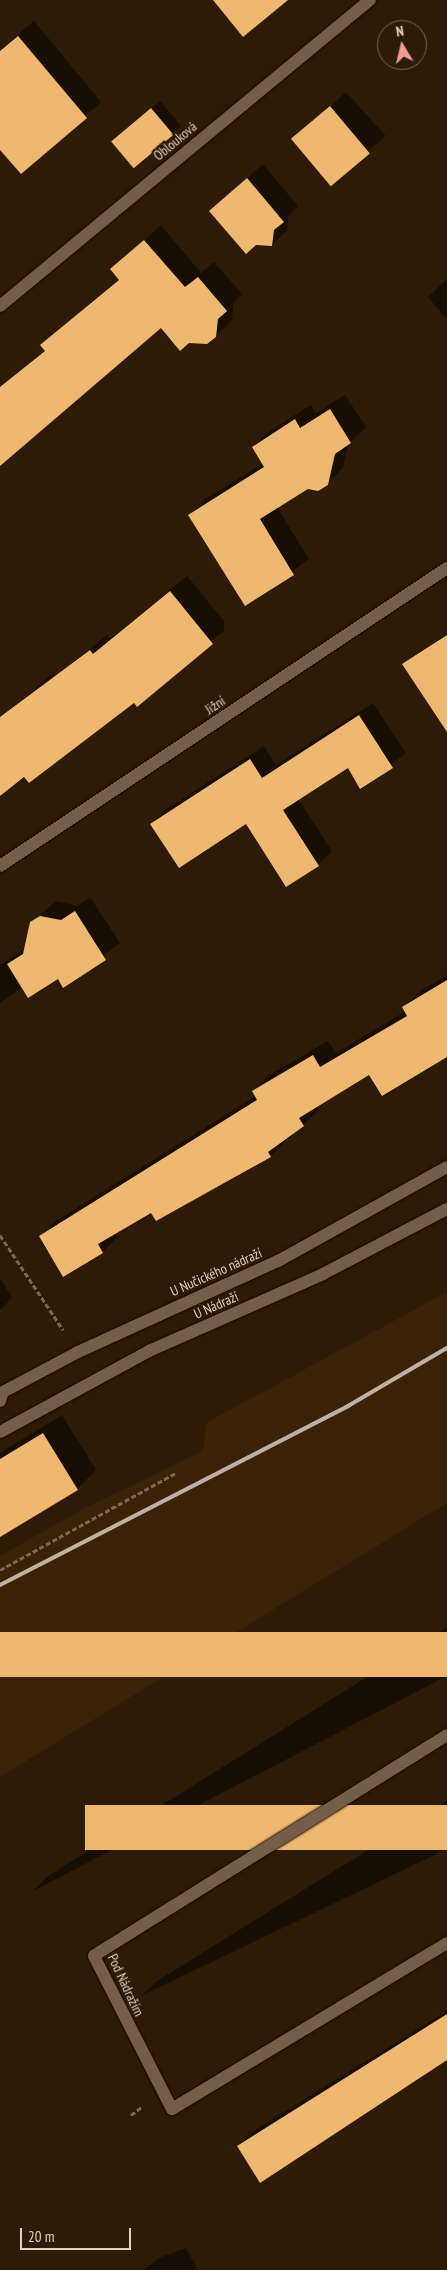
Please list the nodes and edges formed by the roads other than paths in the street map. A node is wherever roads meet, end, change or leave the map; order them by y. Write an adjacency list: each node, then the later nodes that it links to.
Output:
1 (370, 0): 2 (street, Oblouková)
2 (0, 306)
3 (447, 568): 4 (street, Jižní)
4 (0, 866)
5 (447, 1167): 7 (street, U Nučického nádraží)
6 (447, 1208): 8 (street, U Nádraží)
7 (0, 1401)
8 (0, 1432)
9 (447, 1735): 10 (street, Pod Nádražím)
10 (447, 1943)

